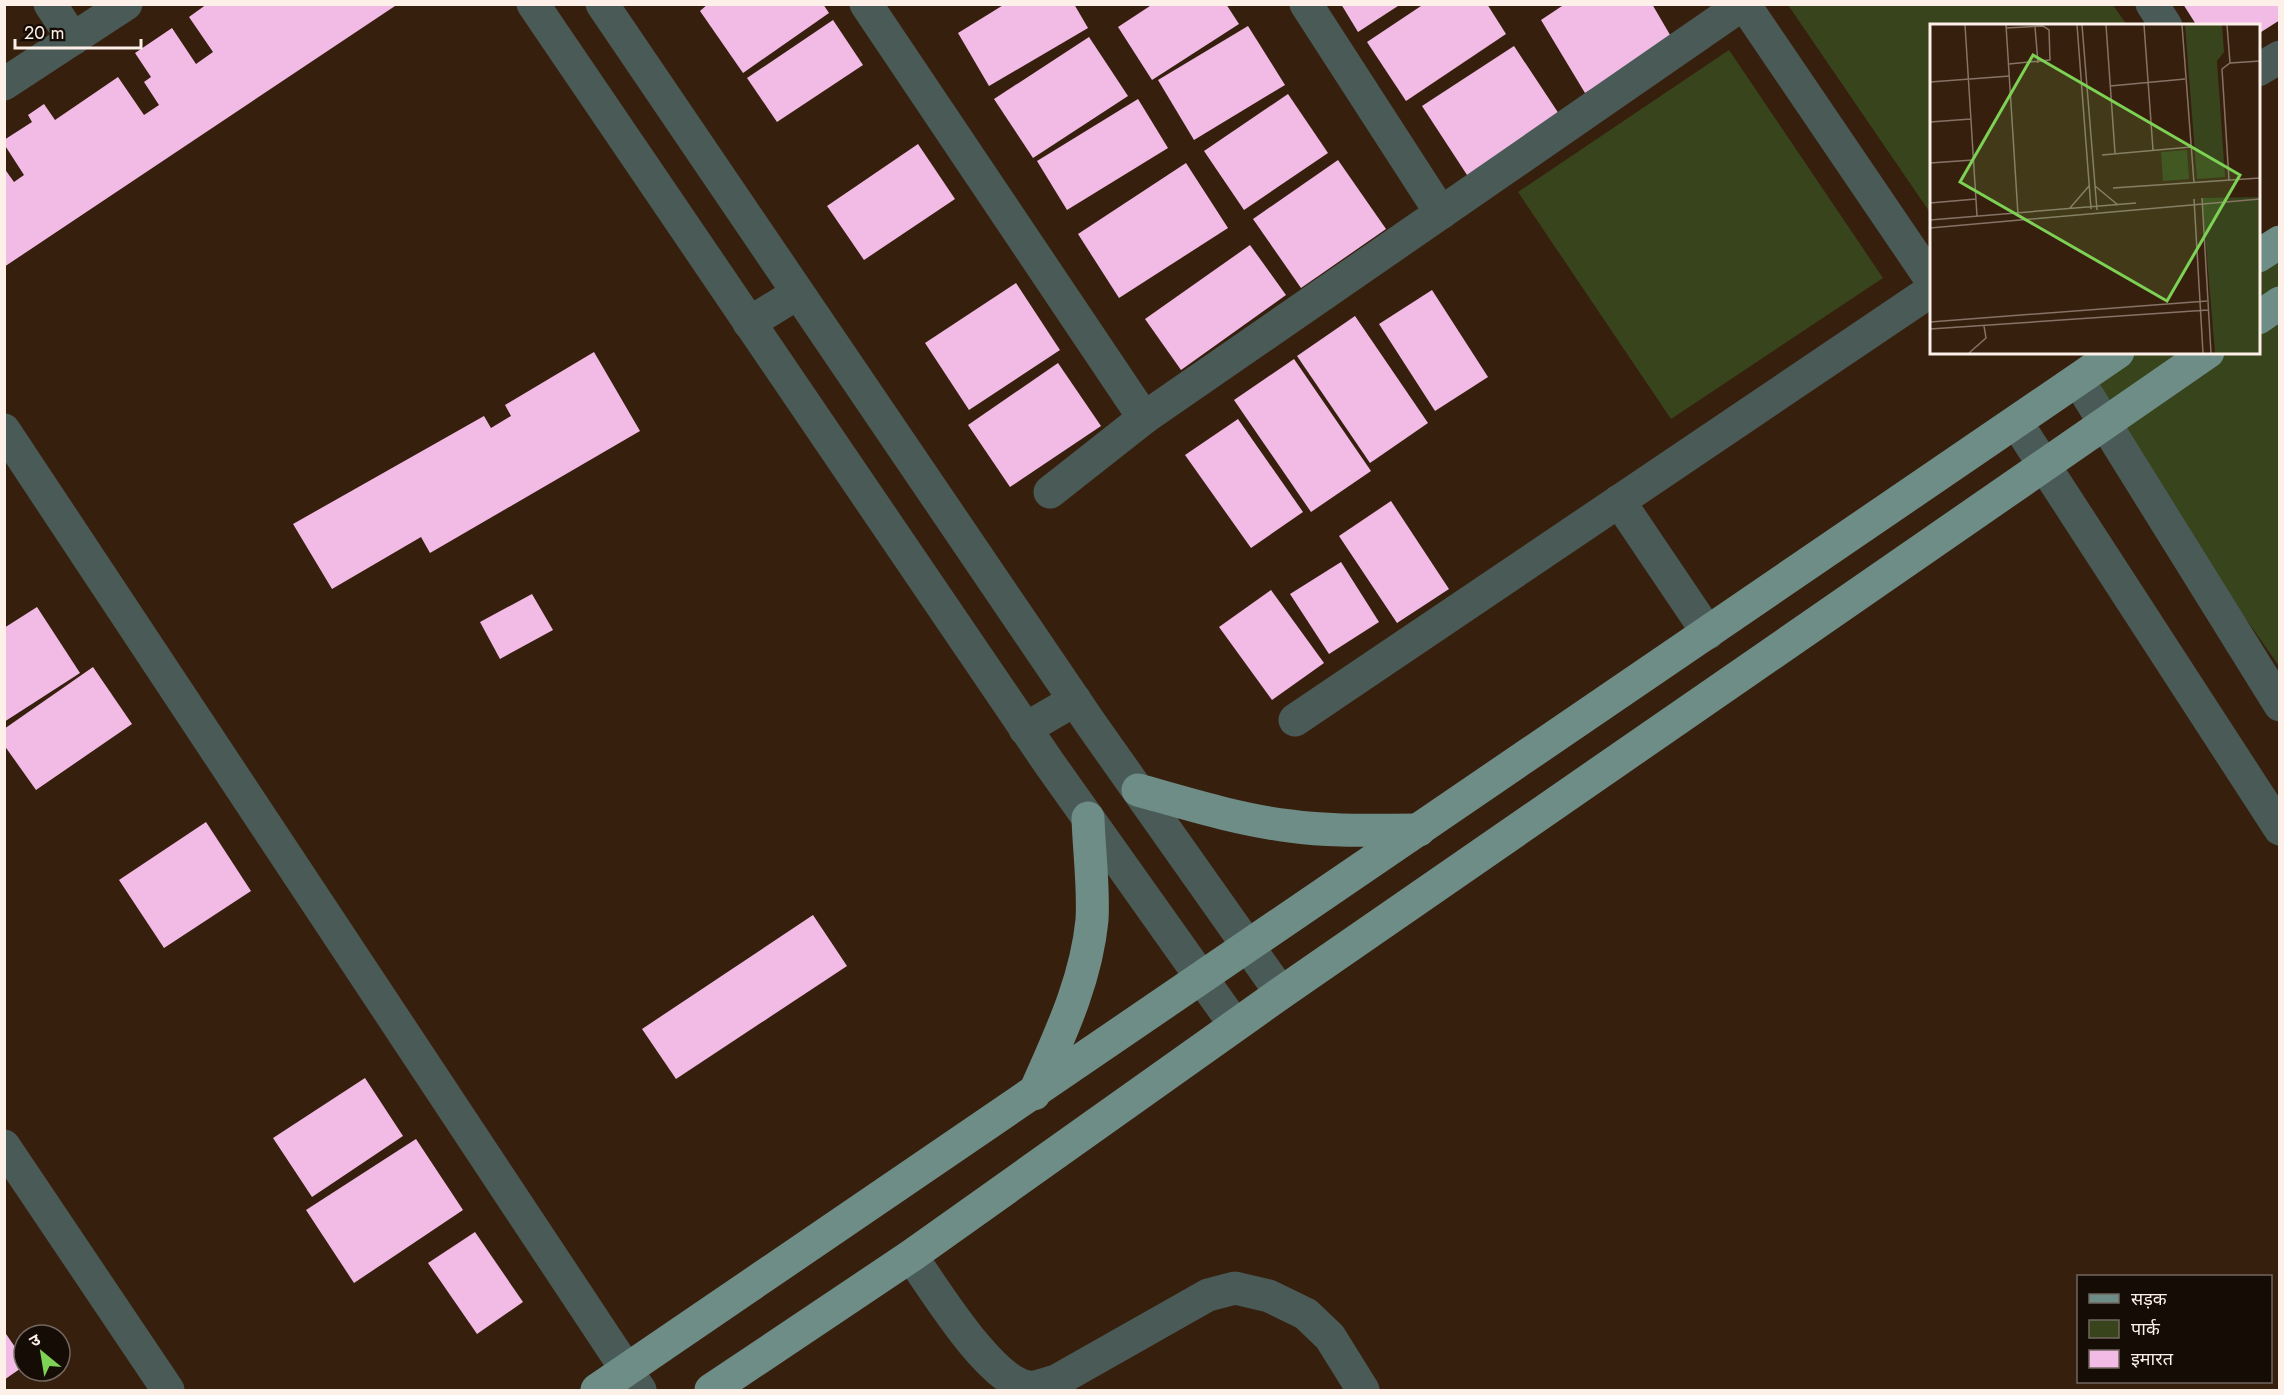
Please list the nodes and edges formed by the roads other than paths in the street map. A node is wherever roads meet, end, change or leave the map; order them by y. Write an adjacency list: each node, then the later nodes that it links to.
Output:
1 (50, 4): 10 (street)
2 (126, 4): 10 (street)
3 (533, 4): 22 (street)
4 (602, 4): 19 (street)
5 (866, 4): 26 (street)
6 (1306, 4): 14 (street)
7 (1743, 4): 14 (street); 17 (street)
8 (2152, 4): 9 (street)
9 (2165, 24)
10 (73, 39): 13 (street)
11 (2280, 57): 12 (street)
12 (2260, 69)
13 (4, 84)
14 (1441, 213): 26 (street)
15 (2280, 242): 16 (main road)
16 (2260, 255)
17 (1930, 278)
18 (1930, 291): 32 (street)
19 (798, 293): 22 (street); 34 (street)
20 (2280, 303): 21 (main road)
21 (2260, 317)
22 (749, 323): 37 (street)
23 (2115, 354): 25 (main road)
24 (2205, 354): 28 (main road)
25 (2078, 380): 27 (main road); 28 (street)
26 (1144, 418): 31 (street)
27 (2016, 422): 30 (street); 33 (main road)
28 (2107, 423): 30 (main road); 35 (street)
29 (4, 430): 49 (street)
30 (2045, 466): 40 (street); 44 (main road)
31 (1050, 492)
32 (1619, 501): 33 (street); 36 (street)
33 (1708, 633): 41 (main road)
34 (1075, 700): 37 (street); 38 (street)
35 (2280, 705)
36 (1295, 720)
37 (1025, 729): 39 (street)
38 (1138, 790): 41 (main road); 42 (street)
39 (1088, 818): 43 (street); 46 (main road)
40 (2280, 829)
41 (1419, 830): 42 (main road)
42 (1249, 947): 43 (main road); 44 (street)
43 (1202, 979): 45 (street); 46 (main road)
44 (1281, 993): 45 (main road)
45 (1235, 1025): 48 (main road)
46 (1034, 1094): 49 (main road)
47 (5, 1147): 50 (street)
48 (911, 1256): 52 (main road); 53 (street)
49 (633, 1380): 51 (main road)
50 (168, 1390)
51 (597, 1390)
52 (711, 1390)
53 (1363, 1390)

